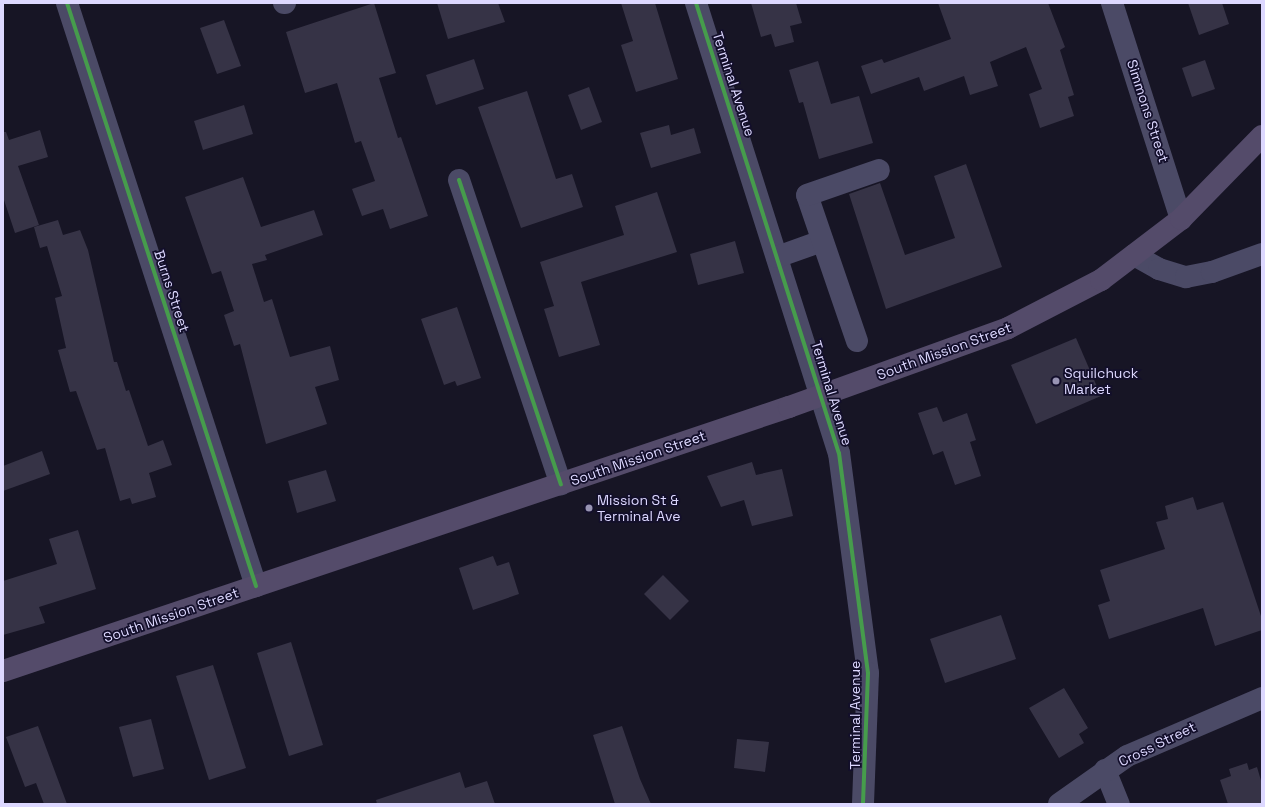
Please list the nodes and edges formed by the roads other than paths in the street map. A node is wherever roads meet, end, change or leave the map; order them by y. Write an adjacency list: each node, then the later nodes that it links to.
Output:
1 (67, 3): 15 (street, Burns Street)
2 (696, 3): 11 (street, Terminal Avenue)
3 (1112, 3): 7 (street, Simmons Street)
4 (1262, 136): 7 (main road, South Mission Street)
5 (879, 170): 8 (street)
6 (459, 180): 14 (street)
7 (1181, 219): 10 (main road, South Mission Street)
8 (822, 241): 11 (street); 12 (street)
9 (1262, 254): 10 (street)
10 (1134, 255): 13 (main road, South Mission Street)
11 (777, 257): 13 (street, Terminal Avenue)
12 (857, 341)
13 (822, 395): 14 (main road, South Mission Street); 19 (street, Terminal Avenue)
14 (561, 484): 15 (main road, South Mission Street)
15 (256, 586): 16 (main road, South Mission Street)
16 (3, 671)
17 (1262, 698): 18 (street, Cross Street)
18 (1105, 770): 20 (street, Cross Street); 21 (street)
19 (864, 804)
20 (1059, 804)
21 (1119, 804)

